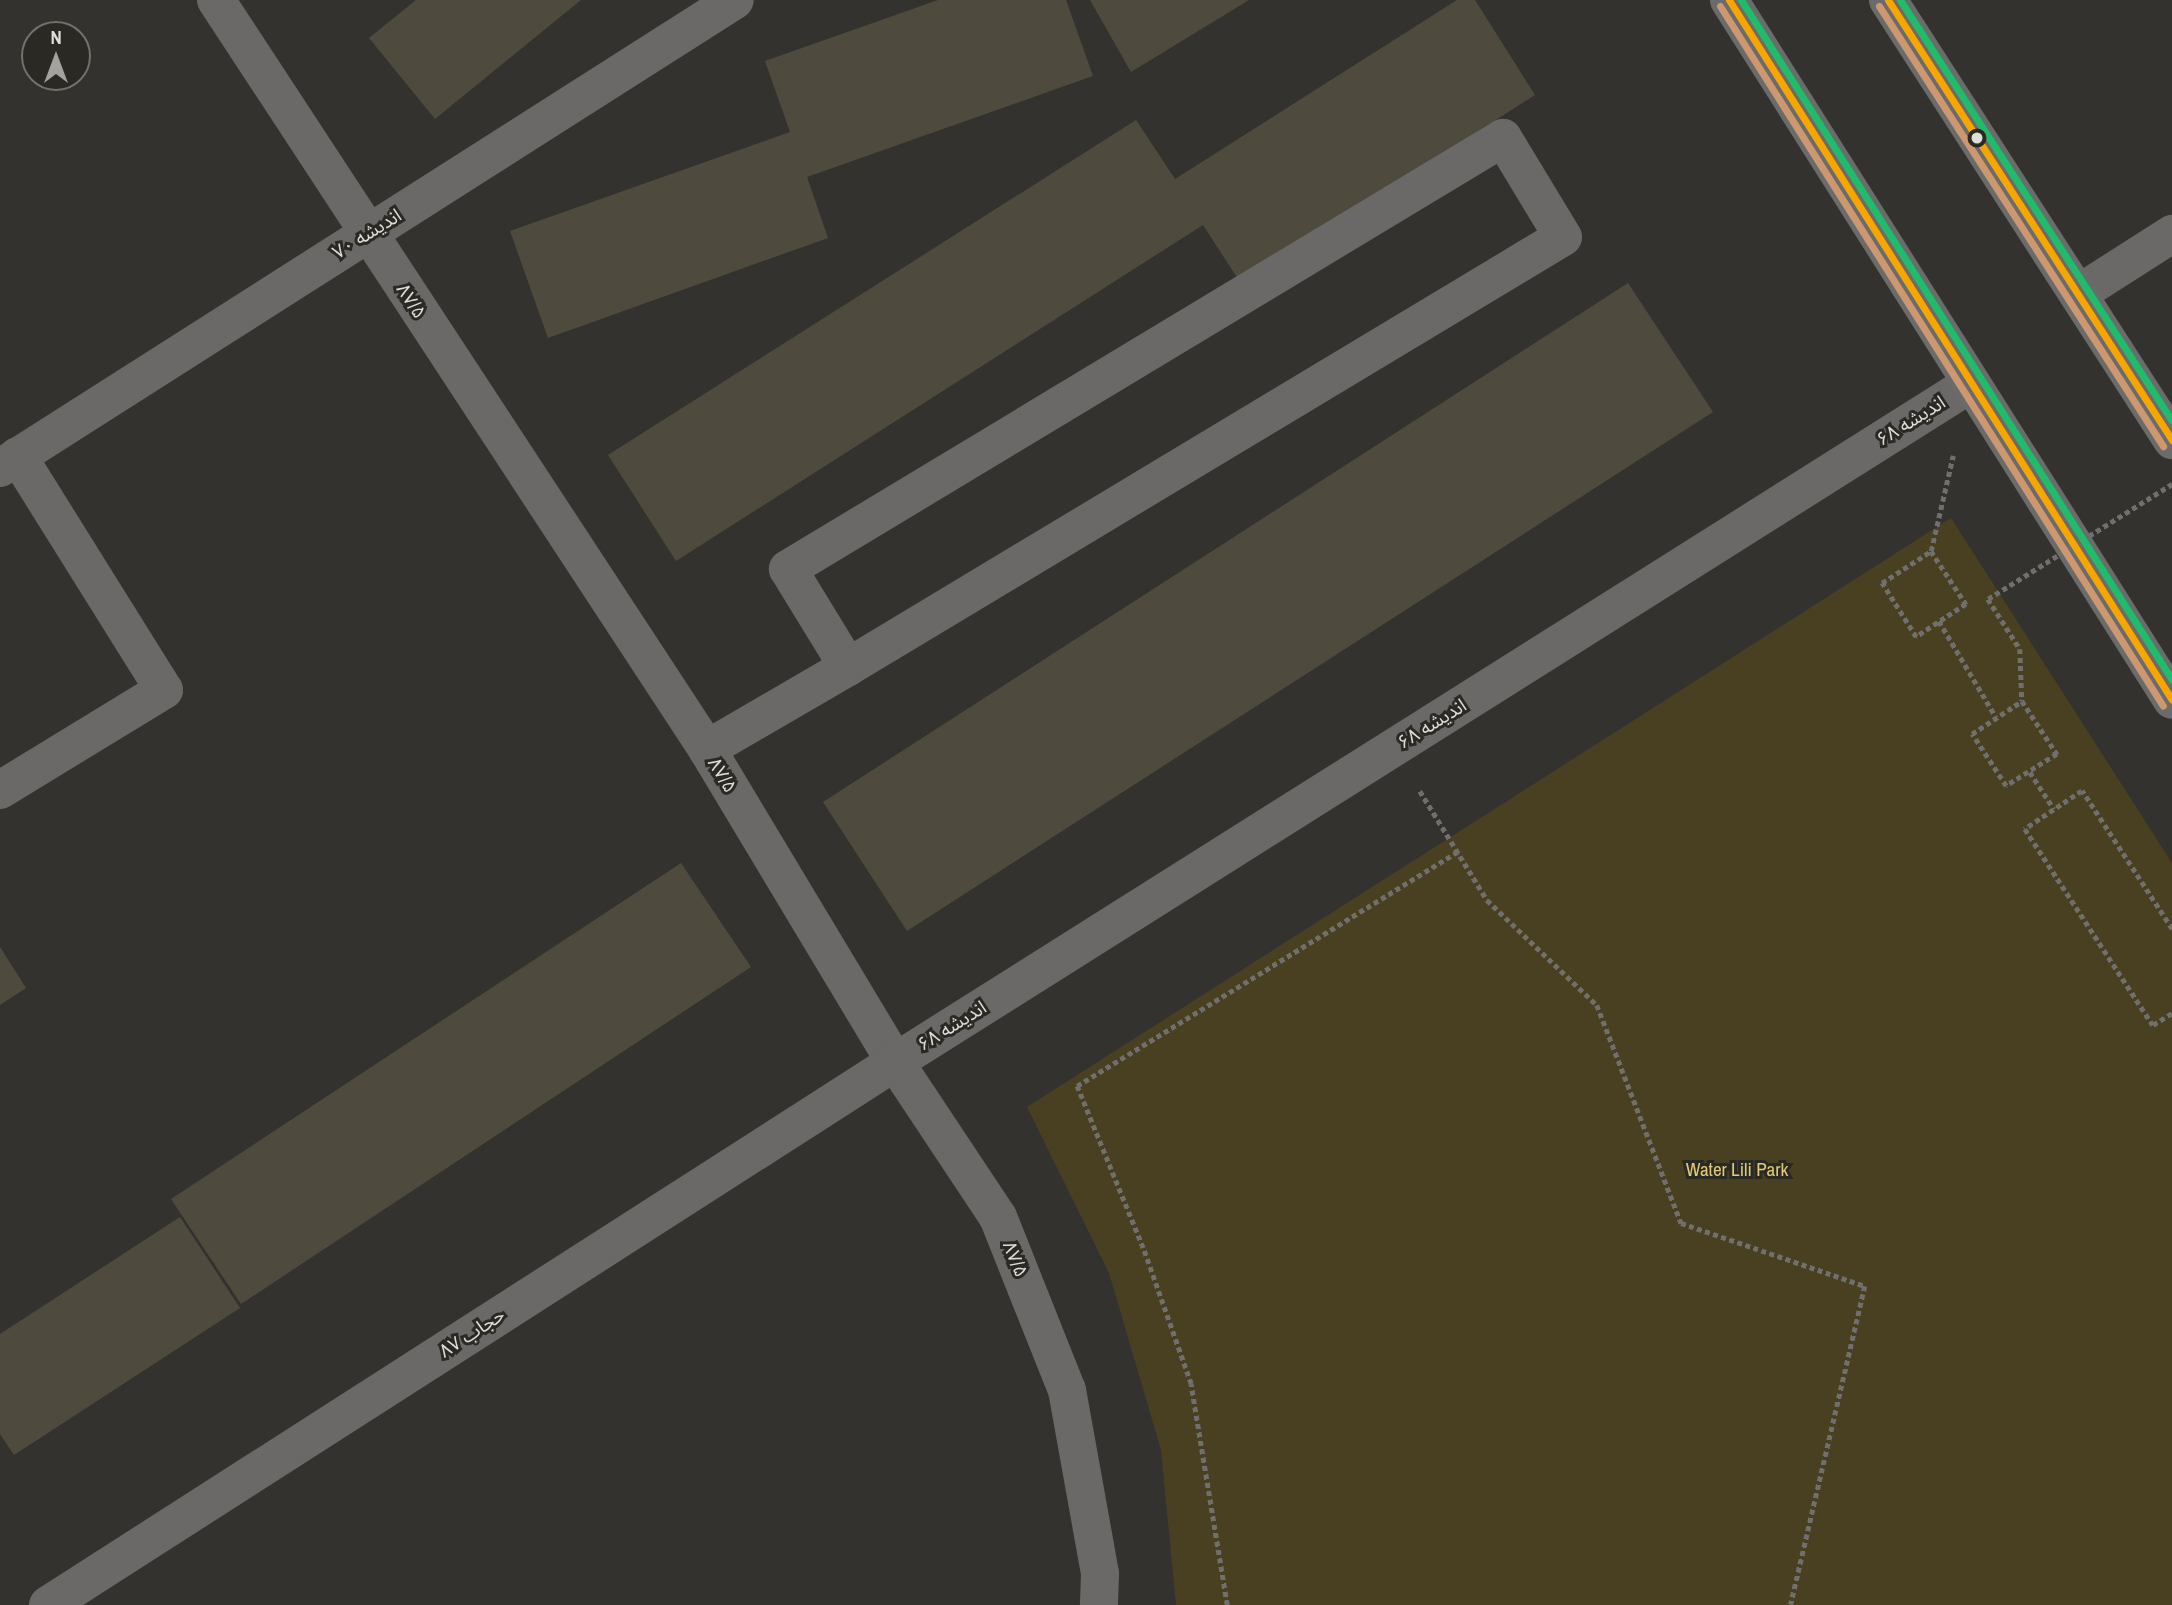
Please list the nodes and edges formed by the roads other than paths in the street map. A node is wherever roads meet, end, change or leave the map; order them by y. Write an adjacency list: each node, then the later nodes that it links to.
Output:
1 (216, 0): 5 (street, ۸۷/۵)
2 (734, 0): 5 (street, اندیشه ۷۰)
3 (1729, 0): 8 (main road)
4 (1888, 0): 7 (main road)
5 (367, 234): 10 (street, اندیشه ۷۰); 13 (street, ۸۷/۵)
6 (2172, 234): 7 (street)
7 (2078, 294): 9 (main road)
8 (1969, 385): 12 (main road); 15 (street, اندیشه ۶۸)
9 (2172, 440)
10 (9, 462): 14 (street)
11 (848, 667): 11 (street); 13 (street)
12 (2172, 700)
13 (707, 749): 15 (street, ۸۷/۵)
14 (0, 790)
15 (895, 1062): 16 (street, حجاب ۸۷); 17 (street, ۸۷/۵)
16 (48, 1605)
17 (1099, 1605)

